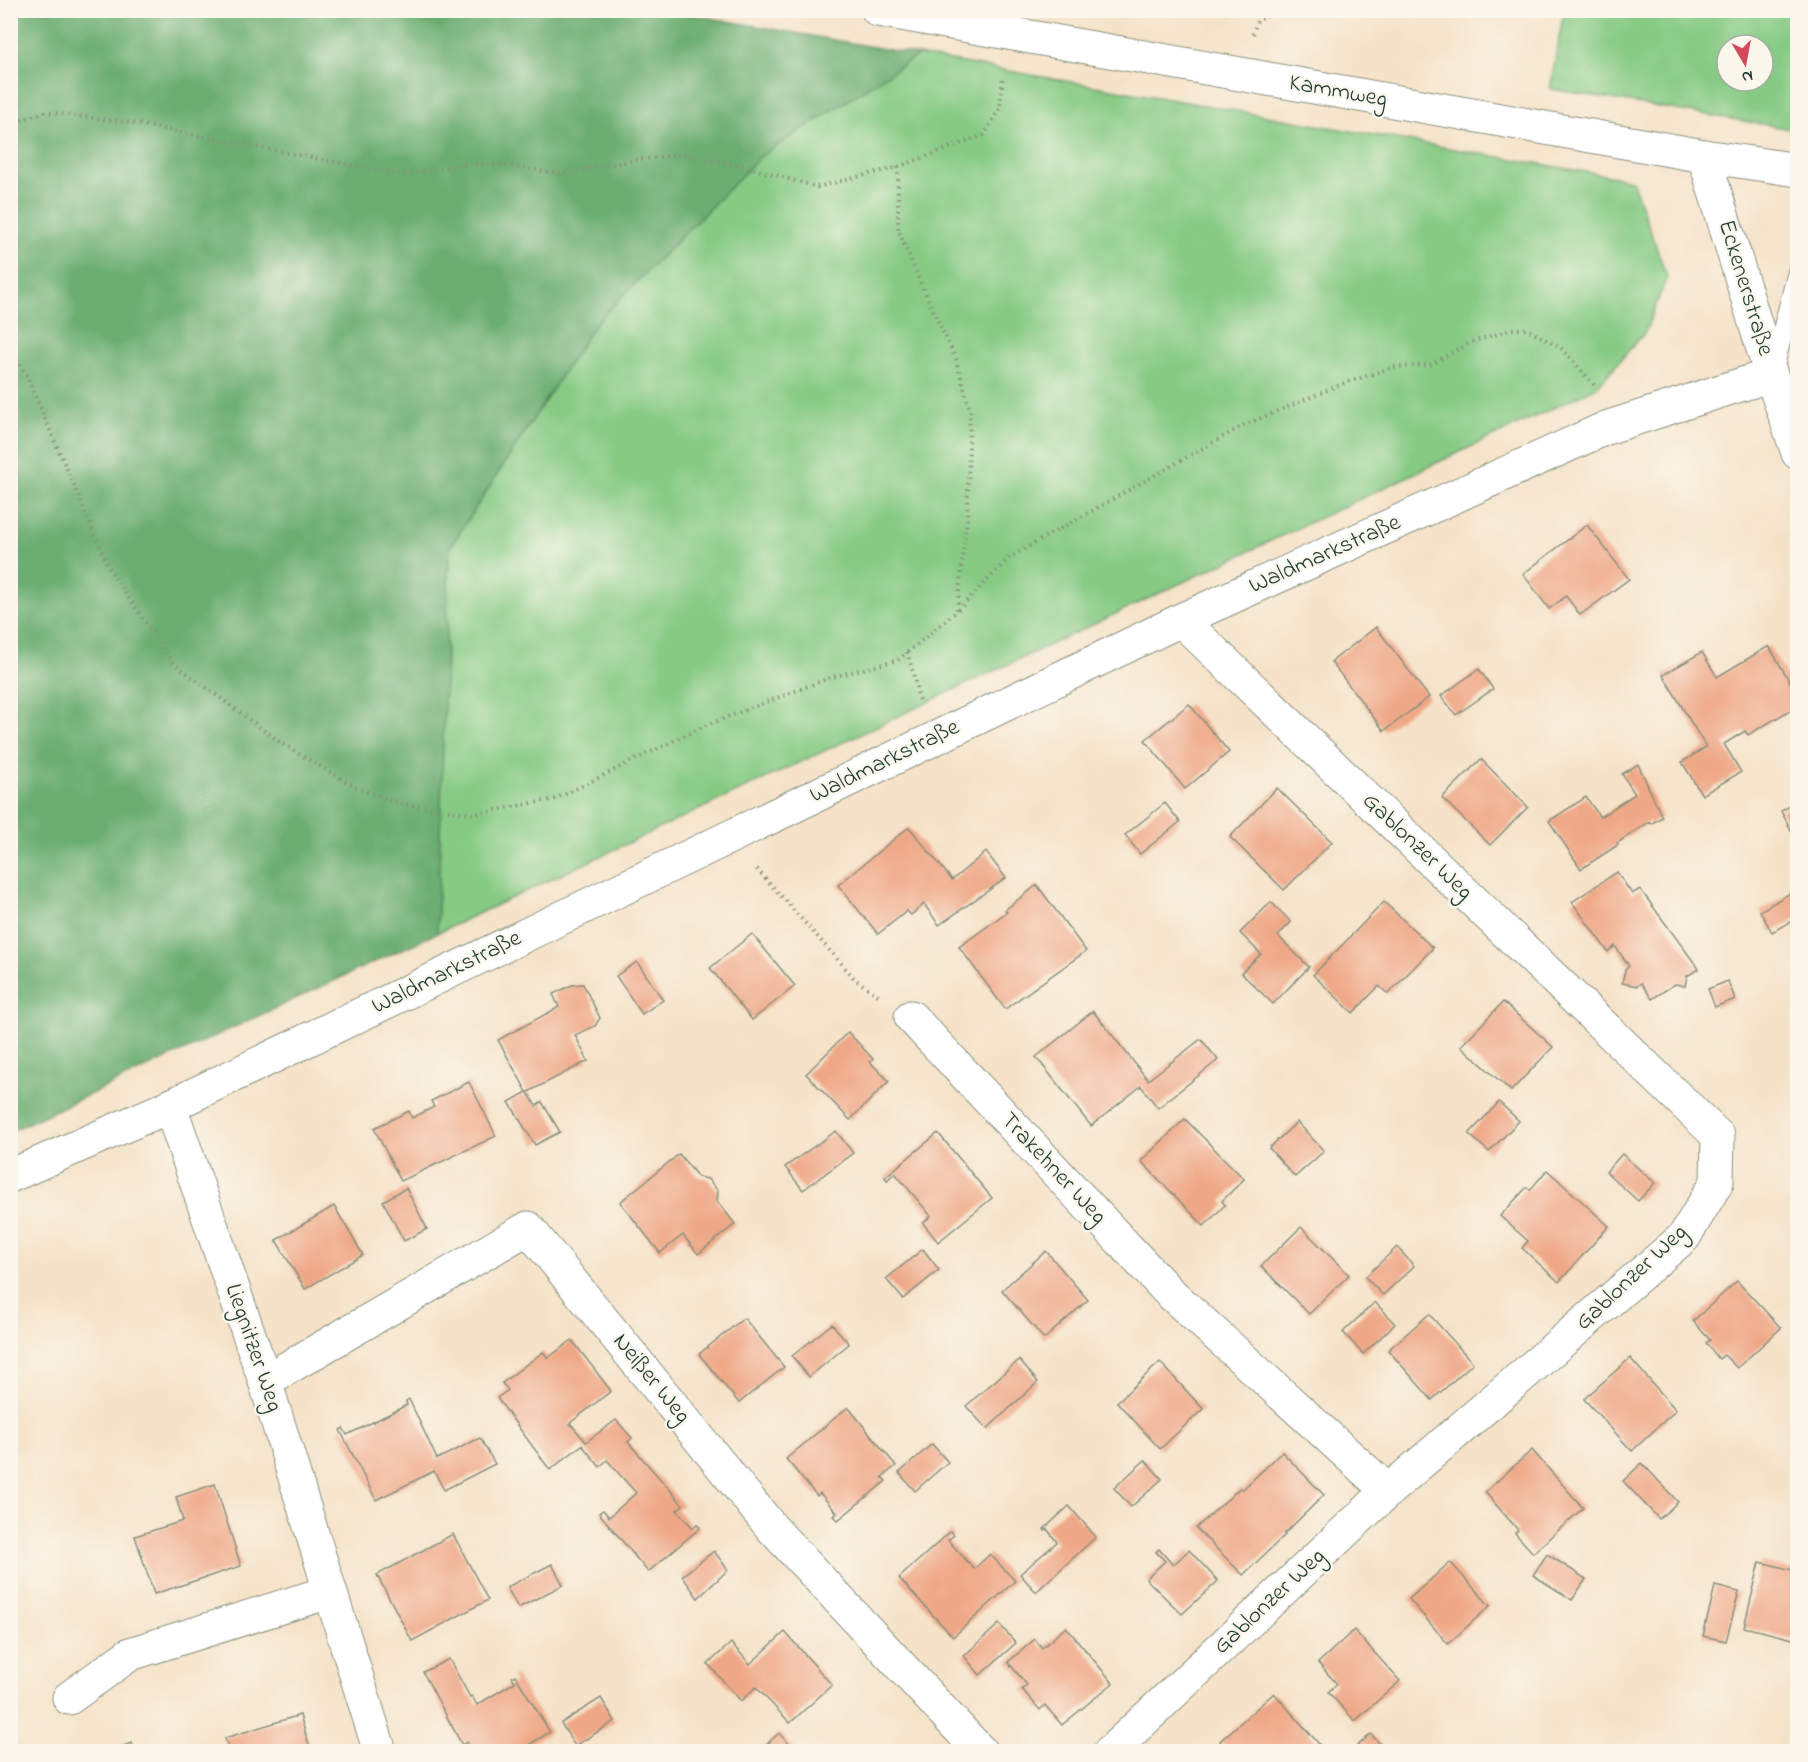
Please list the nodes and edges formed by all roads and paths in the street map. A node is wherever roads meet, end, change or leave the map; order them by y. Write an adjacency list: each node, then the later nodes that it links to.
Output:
1 (879, 10): 3 (street, Kammweg)
2 (1282, 10): 4 (path)
3 (1007, 33): 6 (street, Kammweg); 7 (path)
4 (1253, 35)
5 (10, 124): 7 (path)
6 (1704, 156): 8 (street, Kammweg); 11 (street, Eckenerstraße)
7 (898, 167): 14 (path)
8 (1797, 170)
9 (1797, 272): 11 (lane)
10 (10, 349): 14 (path)
11 (1771, 375): 12 (street, Waldmarkstraße); 13 (street, Eckenerstraße)
12 (1626, 421): 14 (path); 15 (street, Waldmarkstraße)
13 (1797, 453)
14 (957, 610)
15 (1181, 620): 16 (street, Waldmarkstraße); 21 (street, Gablonzer Weg)
16 (728, 838): 17 (path); 18 (street, Waldmarkstraße)
17 (911, 1017): 21 (street, Trakehner Weg)
18 (170, 1106): 19 (street, Waldmarkstraße); 20 (street, Liegnitzer Weg)
19 (10, 1176)
20 (265, 1381): 22 (street, Liegnitzer Weg); 25 (street, Neißer Weg)
21 (1388, 1491): 26 (street, Gablonzer Weg)
22 (329, 1592): 23 (street); 24 (street, Liegnitzer Weg)
23 (69, 1698)
24 (380, 1752)
25 (981, 1752)
26 (1110, 1752)

